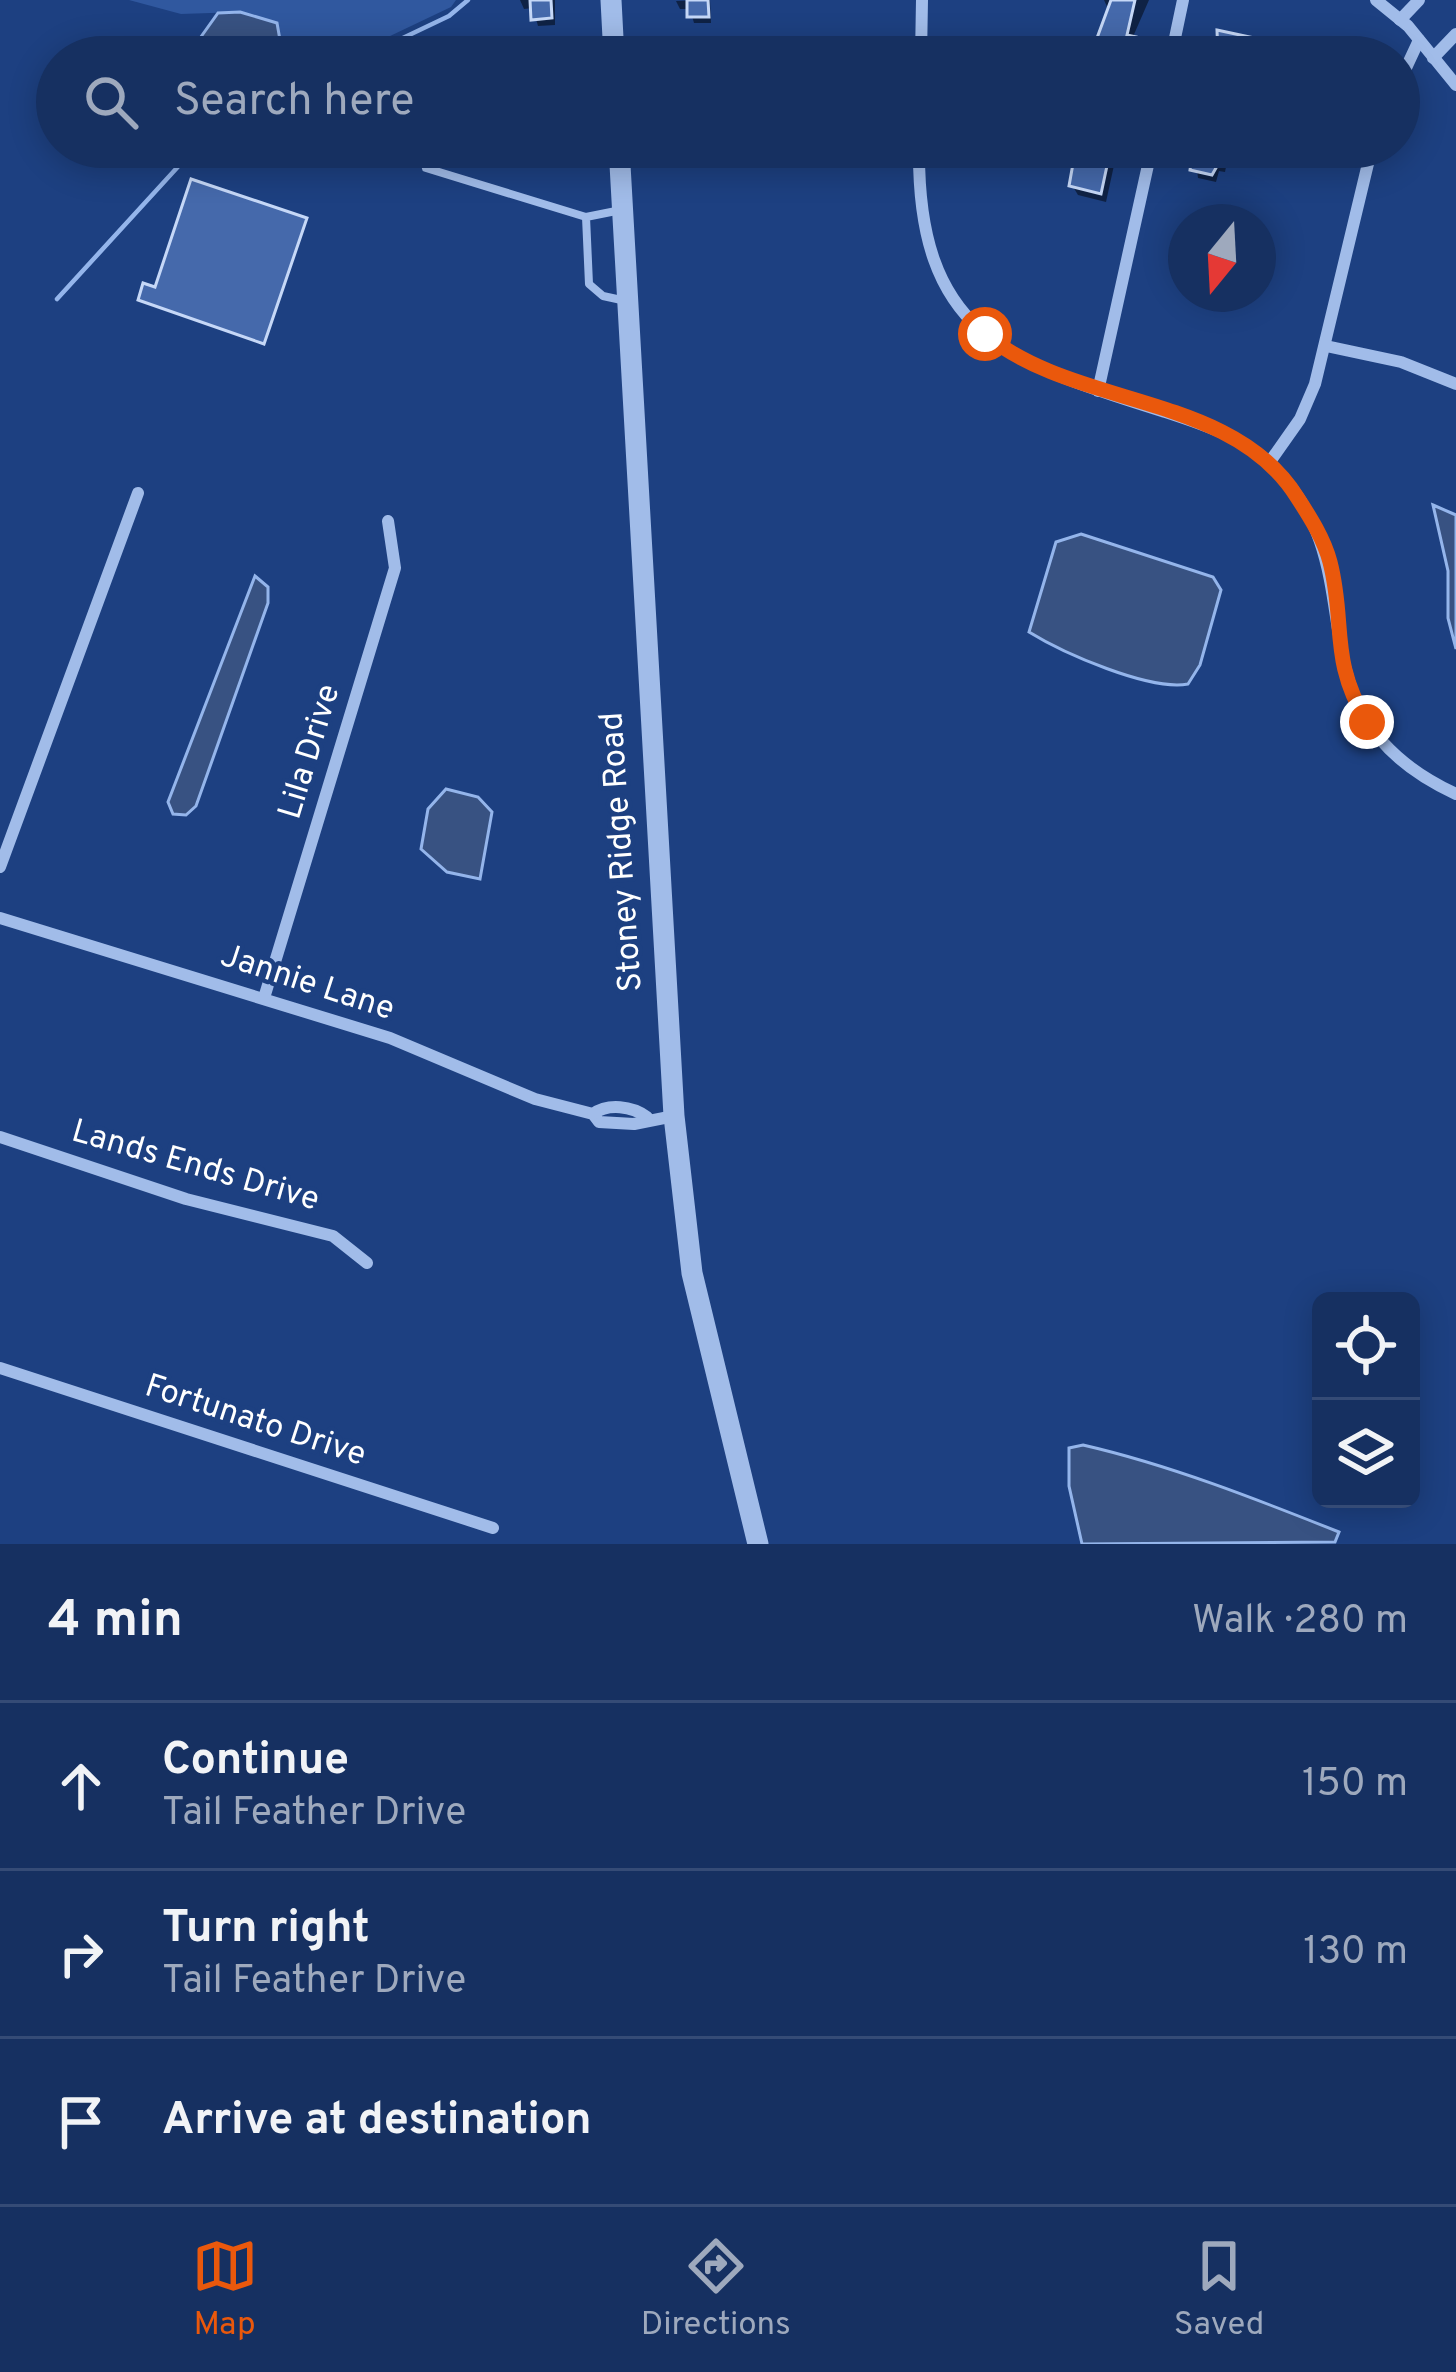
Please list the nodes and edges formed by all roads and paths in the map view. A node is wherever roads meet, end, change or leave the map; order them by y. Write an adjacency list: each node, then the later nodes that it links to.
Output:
1 (610, 0): 8 (street)
2 (922, 0): 9 (street)
3 (1183, 0): 10 (street)
4 (1376, 0): 6 (street)
5 (1419, 0): 6 (street)
6 (1400, 20): 11 (street)
7 (1456, 34): 13 (street)
8 (613, 36)
9 (921, 36)
10 (1175, 36)
11 (1415, 36)
12 (1420, 41): 13 (street)
13 (1433, 58): 14 (street)
14 (1456, 85)
15 (426, 168): 21 (lane)
16 (620, 168): 20 (street, Stoney Ridge Road)
17 (920, 168): 25 (street)
18 (1146, 168): 25 (street)
19 (1367, 168): 23 (street)
20 (622, 209): 21 (lane); 22 (street, Stoney Ridge Road)
21 (586, 217): 22 (lane)
22 (626, 301): 33 (street, Stoney Ridge Road)
23 (1326, 346): 24 (street); 26 (street)
24 (1456, 384)
25 (1098, 391): 26 (street)
26 (1269, 463): 29 (street)
27 (138, 493): 30 (street)
28 (388, 521): 32 (street, Lila Drive)
29 (1456, 794)
30 (0, 867)
31 (0, 918): 32 (street, Jannie Lane)
32 (264, 998): 33 (street, Jannie Lane)
33 (674, 1116): 38 (street, Stoney Ridge Road)
34 (0, 1137): 35 (street, Lands Ends Drive)
35 (367, 1264)
36 (0, 1368): 37 (street, Fortunato Drive)
37 (493, 1528)
38 (758, 1544)

